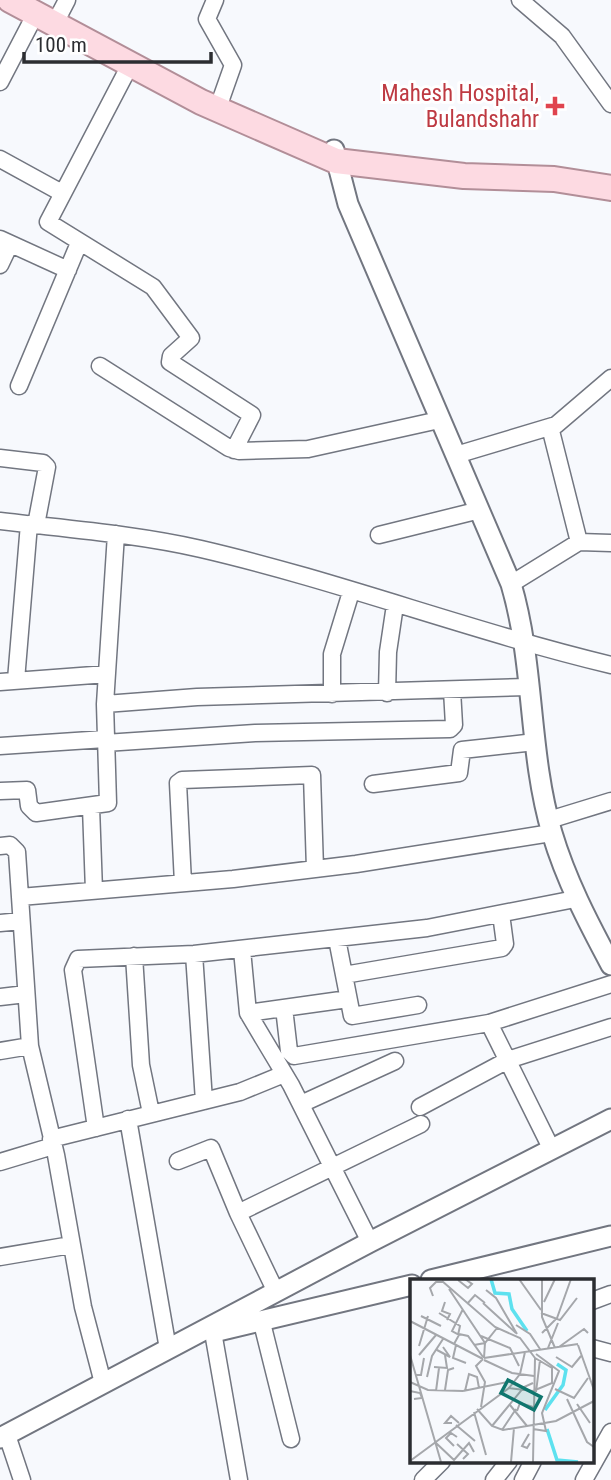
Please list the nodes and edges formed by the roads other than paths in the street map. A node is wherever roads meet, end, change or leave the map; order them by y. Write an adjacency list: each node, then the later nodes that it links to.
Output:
1 (10, 0): 4 (main road)
2 (215, 0): 7 (street)
3 (520, 0): 8 (street)
4 (49, 11): 5 (main road); 6 (street); 7 (main road)
5 (130, 65): 9 (main road); 13 (street)
6 (0, 82)
7 (221, 99): 9 (main road)
8 (611, 104)
9 (335, 155): 11 (main road); 12 (main road); 21 (street)
10 (0, 159): 13 (street)
11 (611, 178)
12 (611, 188)
13 (62, 193): 15 (street)
14 (5, 241): 16 (street); 17 (street)
15 (79, 243): 17 (street); 23 (street)
16 (0, 265)
17 (68, 270): 20 (street)
18 (100, 366): 23 (street)
19 (611, 378): 22 (street)
20 (19, 386)
21 (439, 420): 23 (street); 24 (street)
22 (550, 427): 24 (street); 31 (street)
23 (234, 450)
24 (456, 456): 26 (street)
25 (0, 458): 28 (street)
26 (480, 510): 30 (street); 33 (street)
27 (0, 521): 28 (street)
28 (32, 524): 29 (street); 39 (street)
29 (116, 534): 34 (street); 38 (street)
30 (379, 535)
31 (579, 542): 32 (street); 33 (street)
32 (611, 544)
33 (511, 584): 36 (street)
34 (351, 592): 35 (street); 43 (street)
35 (395, 605): 36 (street); 42 (street)
36 (524, 644): 37 (street); 40 (street)
37 (611, 665)
38 (107, 674): 39 (street); 44 (street)
39 (8, 681)
40 (528, 687): 41 (street); 46 (street)
41 (452, 691): 42 (street); 45 (street)
42 (387, 693): 43 (street)
43 (332, 694): 44 (street)
44 (105, 704): 45 (street)
45 (105, 741): 47 (street); 51 (street)
46 (535, 741): 48 (street); 52 (street)
47 (0, 746)
48 (373, 784)
49 (0, 791): 51 (street)
50 (611, 801): 52 (street)
51 (91, 807): 56 (street)
52 (550, 827): 54 (street); 58 (street)
53 (0, 845): 57 (street)
54 (315, 869): 55 (street); 55 (street)
55 (183, 883): 56 (street)
56 (94, 891): 57 (street)
57 (20, 897): 60 (street)
58 (575, 899): 59 (street); 66 (street)
59 (500, 914): 62 (street); 67 (street)
60 (21, 921): 61 (street); 69 (street)
61 (0, 923)
62 (337, 939): 63 (street); 67 (street)
63 (242, 950): 64 (street); 74 (street)
64 (194, 954): 65 (street); 82 (street)
65 (134, 956): 84 (street); 87 (street)
66 (611, 965)
67 (344, 975): 71 (street)
68 (611, 985): 75 (street)
69 (26, 995): 70 (street); 77 (street)
70 (0, 997)
71 (348, 999): 72 (street); 73 (street)
72 (418, 1005)
73 (284, 1008): 74 (street); 75 (street)
74 (248, 1013): 81 (street)
75 (489, 1023): 79 (street)
76 (611, 1027): 79 (street)
77 (30, 1046): 78 (street); 88 (street)
78 (0, 1051)
79 (508, 1060): 89 (street); 92 (street)
80 (395, 1061): 83 (street)
81 (284, 1073): 82 (street); 83 (street)
82 (204, 1101): 84 (street)
83 (301, 1104): 92 (street)
84 (151, 1113): 85 (street)
85 (128, 1119): 87 (street); 105 (street)
86 (611, 1119): 89 (street)
87 (96, 1128): 88 (street)
88 (52, 1142): 91 (street); 96 (street)
89 (552, 1150): 95 (street)
90 (178, 1161): 93 (street)
91 (0, 1162)
92 (331, 1167): 93 (street); 95 (street)
93 (238, 1213): 100 (street)
94 (611, 1236): 98 (street)
95 (370, 1242): 100 (street)
96 (71, 1245): 97 (street); 108 (street)
97 (0, 1257)
98 (436, 1279)
99 (410, 1285): 103 (street)
100 (276, 1292): 104 (street)
101 (611, 1294): 102 (street)
102 (594, 1300)
103 (262, 1322): 104 (street); 111 (street)
104 (204, 1334): 105 (street); 116 (street)
105 (168, 1349): 108 (street)
106 (594, 1349): 107 (street)
107 (611, 1353)
108 (103, 1383): 110 (street)
109 (611, 1432): 120 (street)
110 (3, 1437): 115 (street)
111 (291, 1439)
112 (441, 1462): 117 (street)
113 (508, 1462): 118 (street)
114 (532, 1462): 119 (street)
115 (22, 1480)
116 (239, 1480)
117 (423, 1480)
118 (494, 1480)
119 (523, 1480)
120 (584, 1480)

